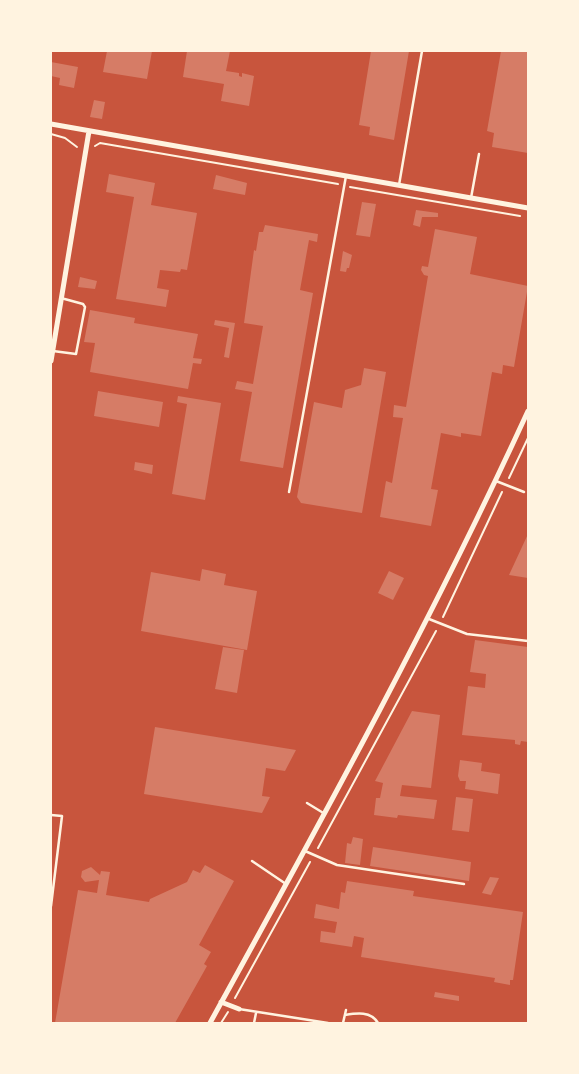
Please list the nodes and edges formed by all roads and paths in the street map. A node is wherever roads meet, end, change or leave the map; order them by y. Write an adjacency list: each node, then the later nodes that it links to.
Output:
1 (422, 51): 8 (lane)
2 (51, 124): 3 (street)
3 (89, 131): 5 (street); 7 (street)
4 (51, 134): 5 (path)
5 (86, 147): 9 (path); 13 (street)
6 (479, 154): 10 (lane)
7 (346, 176): 8 (street); 9 (lane)
8 (399, 185): 10 (street)
9 (344, 186): 12 (path); 20 (lane)
10 (471, 198): 11 (street)
11 (528, 208)
12 (528, 217)
13 (61, 298): 14 (street); 14 (lane)
14 (52, 351): 15 (street)
15 (51, 361)
16 (528, 411): 18 (street)
17 (528, 438): 19 (path)
18 (496, 481): 19 (lane); 22 (street)
19 (505, 485): 21 (lane); 23 (path)
20 (289, 492)
21 (524, 492)
22 (429, 619): 23 (lane); 26 (street)
23 (440, 624): 24 (lane); 29 (path)
24 (528, 641)
25 (307, 803): 26 (lane)
26 (325, 814): 28 (street)
27 (51, 815): 33 (lane)
28 (305, 851): 29 (lane); 31 (street)
29 (314, 855): 32 (lane); 35 (path)
30 (252, 861): 31 (lane)
31 (286, 884): 34 (street)
32 (464, 884)
33 (51, 906)
34 (221, 1002): 35 (street); 39 (street)
35 (230, 1007): 36 (street); 40 (path)
36 (239, 1009): 37 (lane)
37 (256, 1013): 38 (lane); 41 (lane)
38 (300, 1021): 42 (lane)
39 (210, 1023)
40 (221, 1023)
41 (254, 1023)
42 (328, 1023)
43 (343, 1023): 44 (lane)
44 (378, 1023)

